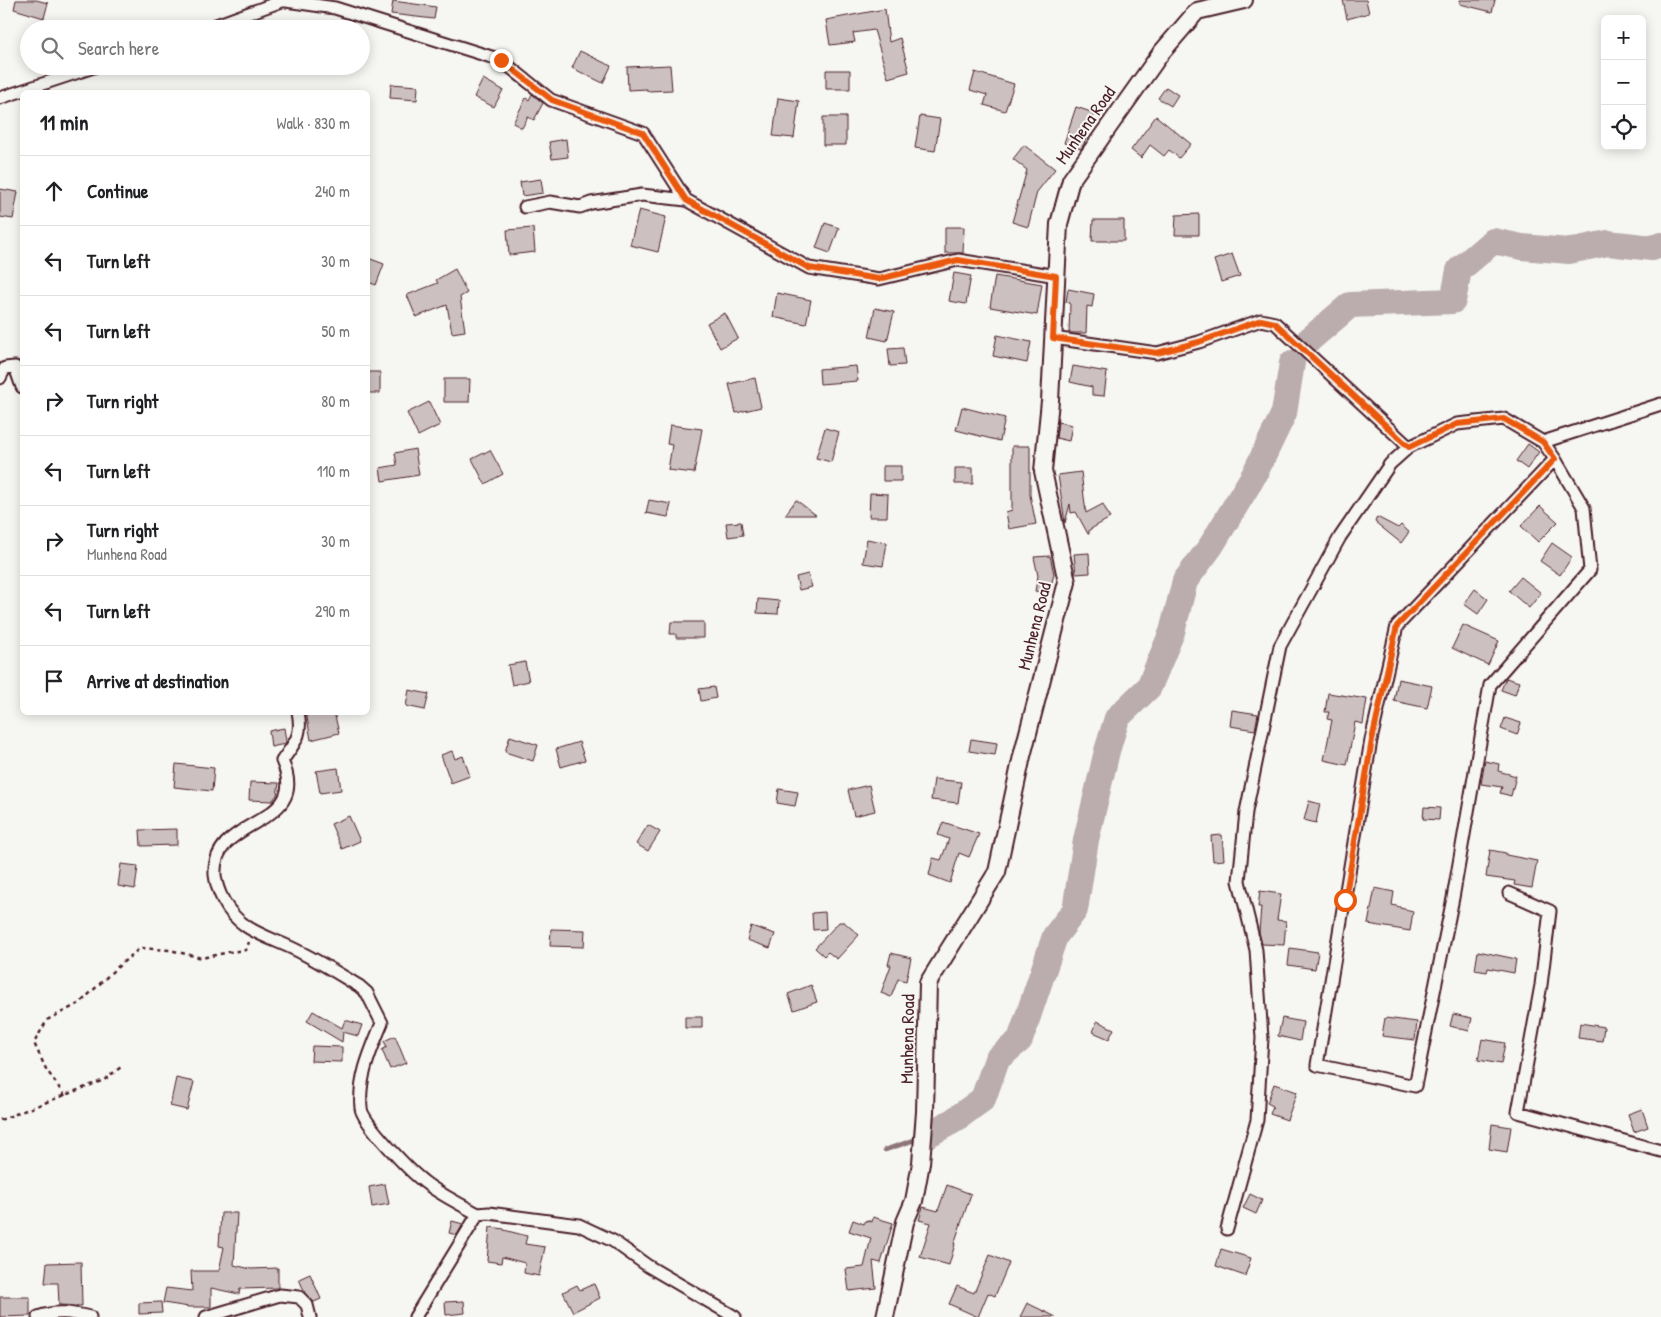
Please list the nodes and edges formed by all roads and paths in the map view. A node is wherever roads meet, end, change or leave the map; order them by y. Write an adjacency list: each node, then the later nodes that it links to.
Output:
1 (281, 0): 3 (street); 8 (street)
2 (1234, 1): 10 (street, Munhena Road)
3 (229, 20)
4 (70, 75): 5 (street)
5 (24, 90)
6 (20, 91): 7 (street)
7 (0, 98)
8 (686, 200): 9 (street); 10 (street)
9 (525, 207)
10 (1056, 276): 11 (street, Munhena Road)
11 (1053, 338): 16 (street); 33 (street, Munhena Road)
12 (0, 378): 13 (street)
13 (20, 381)
14 (1661, 404): 15 (street)
15 (1543, 442): 16 (street); 17 (street)
16 (1409, 447): 26 (street)
17 (1555, 459): 17 (street)
18 (299, 715): 20 (street)
19 (1508, 893): 24 (street)
20 (252, 930): 22 (path); 25 (street)
21 (121, 1067): 22 (path)
22 (65, 1096): 23 (path)
23 (0, 1120)
24 (1661, 1151)
25 (478, 1214): 31 (street); 32 (street)
26 (1227, 1229)
27 (38, 1317): 28 (street)
28 (90, 1317)
29 (206, 1317): 30 (street)
30 (310, 1317)
31 (415, 1317)
32 (735, 1317)
33 (885, 1317)

